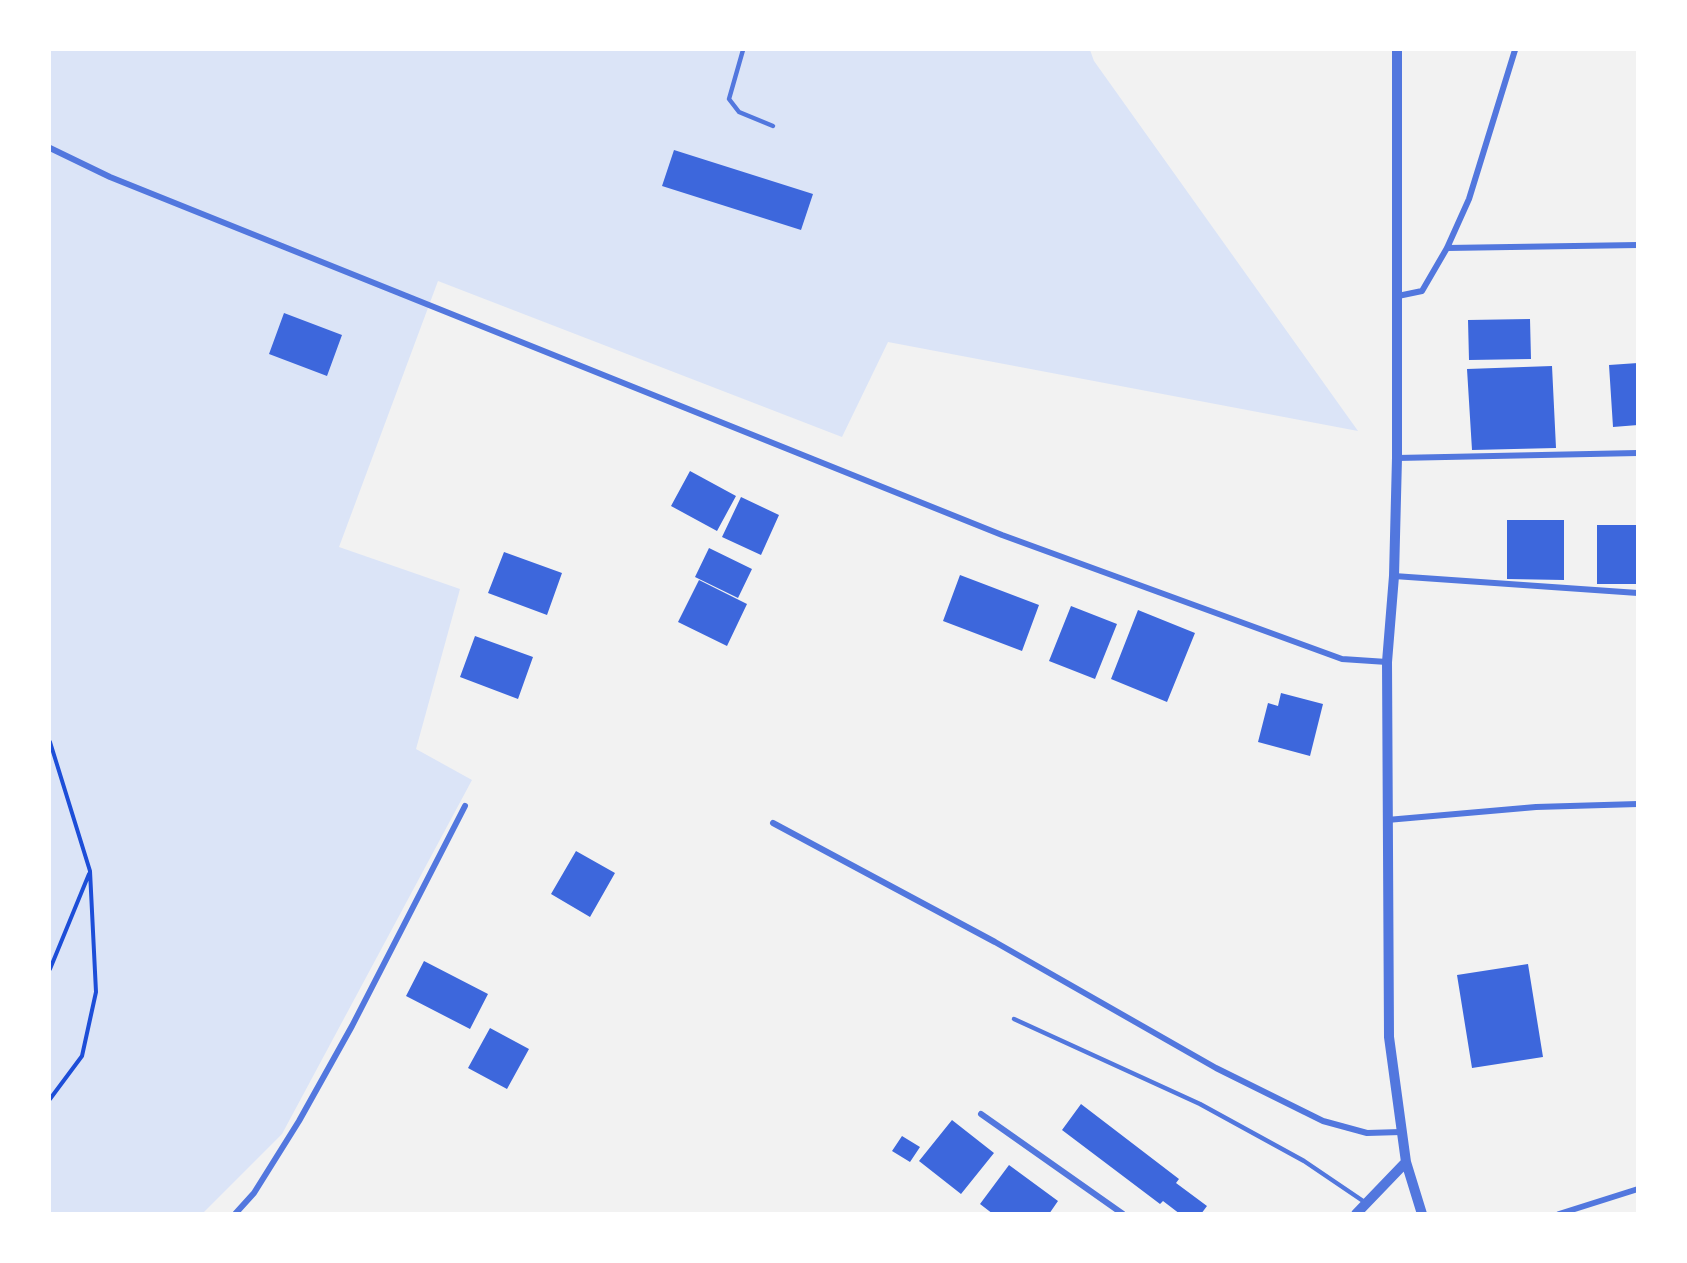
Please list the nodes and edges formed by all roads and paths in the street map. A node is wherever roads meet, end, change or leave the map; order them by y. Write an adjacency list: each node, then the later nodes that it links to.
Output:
1 (743, 50): 4 (lane)
2 (1397, 50): 8 (street)
3 (1515, 50): 7 (street)
4 (773, 126)
5 (50, 148): 13 (street)
6 (1638, 245): 7 (street)
7 (1447, 248): 8 (street)
8 (1398, 296): 10 (street)
9 (1638, 453): 10 (street)
10 (1397, 458): 11 (street)
11 (1394, 576): 12 (street); 13 (street)
12 (1638, 593)
13 (1387, 662): 17 (street)
14 (50, 742): 19 (path)
15 (1638, 804): 17 (street)
16 (465, 806): 28 (street)
17 (1386, 820): 24 (street)
18 (773, 823): 24 (street)
19 (90, 871): 20 (path); 22 (path)
20 (50, 969)
21 (1014, 1019): 27 (lane)
22 (50, 1099)
23 (981, 1114): 29 (street)
24 (1401, 1132): 25 (street)
25 (1406, 1162): 27 (street); 31 (street)
26 (1638, 1189): 32 (street)
27 (1366, 1203): 30 (street)
28 (235, 1214)
29 (1123, 1214)
30 (1356, 1214)
31 (1422, 1214)
32 (1559, 1214)

